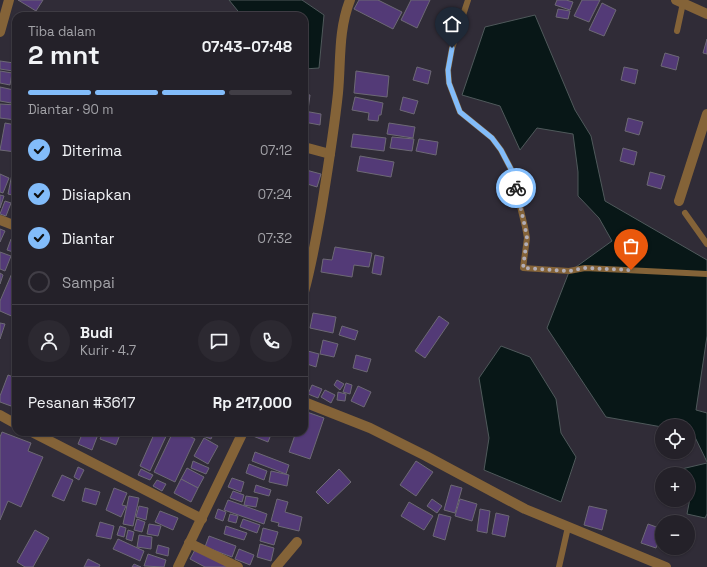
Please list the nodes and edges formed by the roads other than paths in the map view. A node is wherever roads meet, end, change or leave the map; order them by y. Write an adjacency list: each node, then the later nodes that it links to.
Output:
1 (9, 0): 7 (street)
2 (350, 0): 10 (street)
3 (468, 0): 16 (lane)
4 (680, 2): 5 (street); 6 (lane)
5 (707, 14)
6 (677, 31)
7 (0, 32)
8 (707, 114): 11 (street)
9 (308, 148): 10 (street)
10 (330, 154): 17 (street)
11 (679, 201)
12 (685, 213): 15 (lane)
13 (0, 220): 14 (street)
14 (12, 224)
15 (707, 244)
16 (707, 274)
17 (308, 276)
18 (308, 404): 24 (street)
19 (0, 415): 20 (street)
20 (12, 422)
21 (40, 436): 23 (street)
22 (241, 436): 23 (street)
23 (202, 519): 26 (street)
24 (568, 527): 30 (lane); 31 (street)
25 (297, 542): 29 (street)
26 (189, 543): 27 (street); 28 (street)
27 (178, 567)
28 (238, 567)
29 (276, 567)
30 (559, 567)
31 (666, 567)

